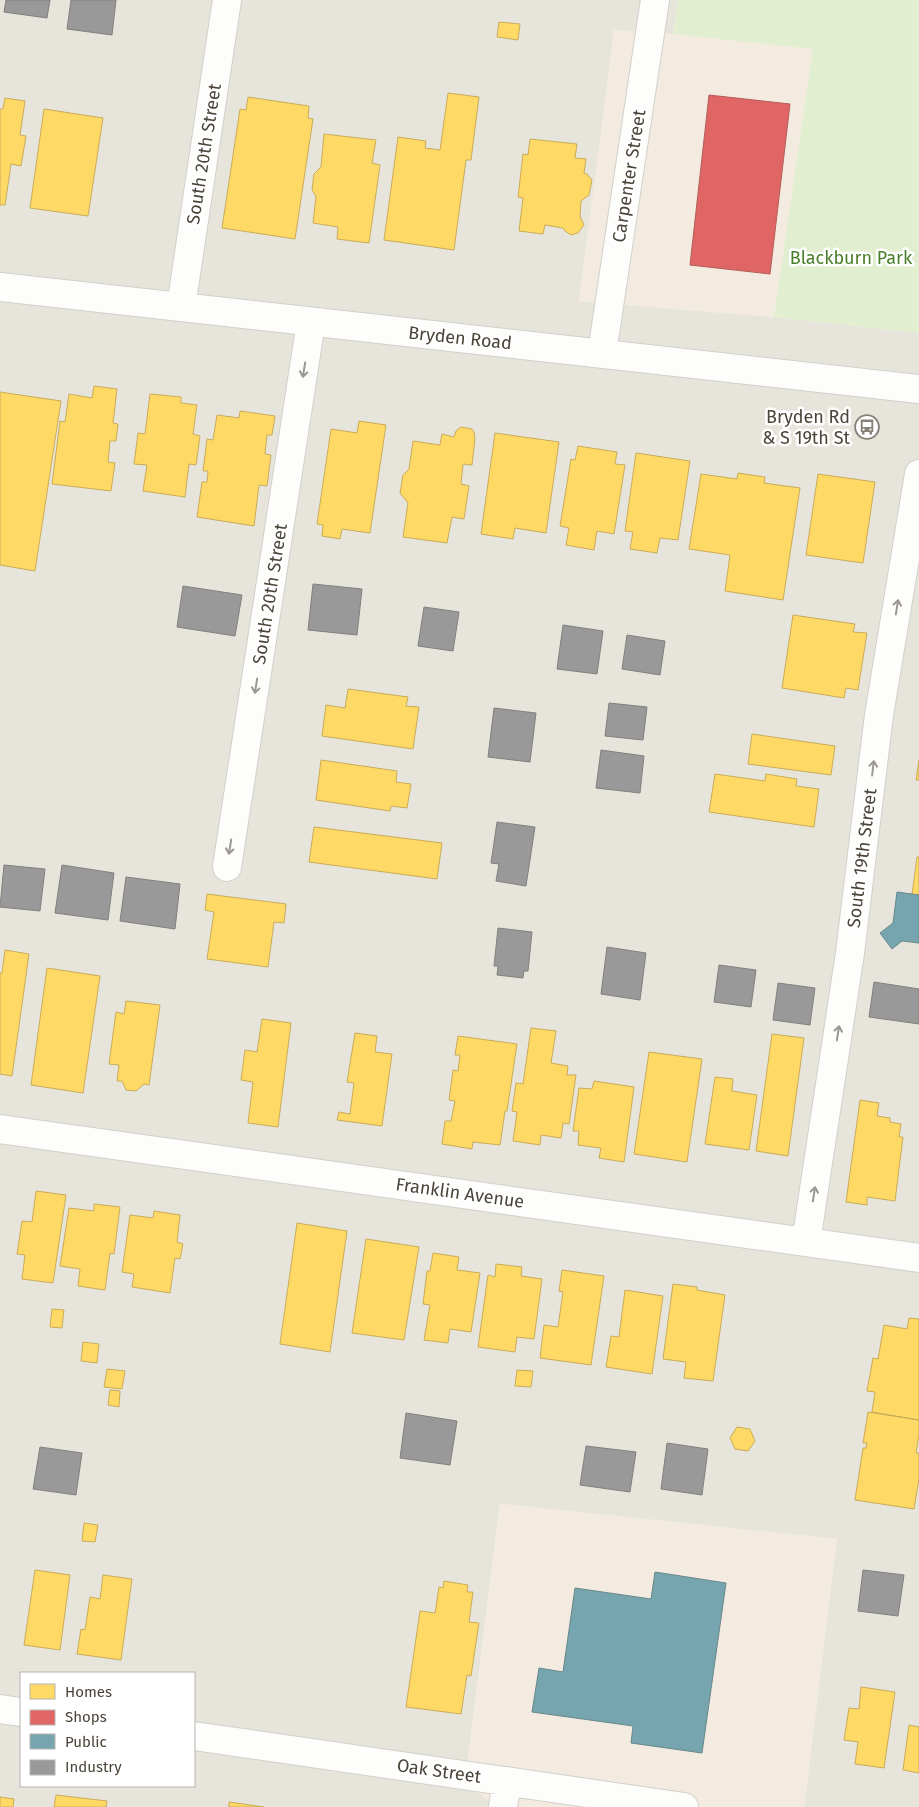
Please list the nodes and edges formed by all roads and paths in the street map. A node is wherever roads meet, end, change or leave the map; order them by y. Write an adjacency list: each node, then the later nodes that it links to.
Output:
1 (228, 0): 4 (street, South 20th Street)
2 (655, 0): 6 (street, Carpenter Street)
3 (0, 287): 4 (street, Bryden Road)
4 (181, 307): 5 (street, Bryden Road)
5 (311, 322): 6 (street, Bryden Road); 9 (street, South 20th Street, one-way to 9)
6 (602, 353): 7 (street, Bryden Road)
7 (919, 389)
8 (919, 474): 11 (street, South 19th Street, one-way to 8)
9 (227, 866)
10 (0, 1129): 11 (street, Franklin Avenue)
11 (806, 1242): 12 (street, Franklin Avenue)
12 (919, 1258)
13 (0, 1709): 14 (street)
14 (20, 1712)
15 (195, 1736): 16 (street, Oak Street)
16 (505, 1794): 17 (street, Oak Street)
17 (684, 1807)

